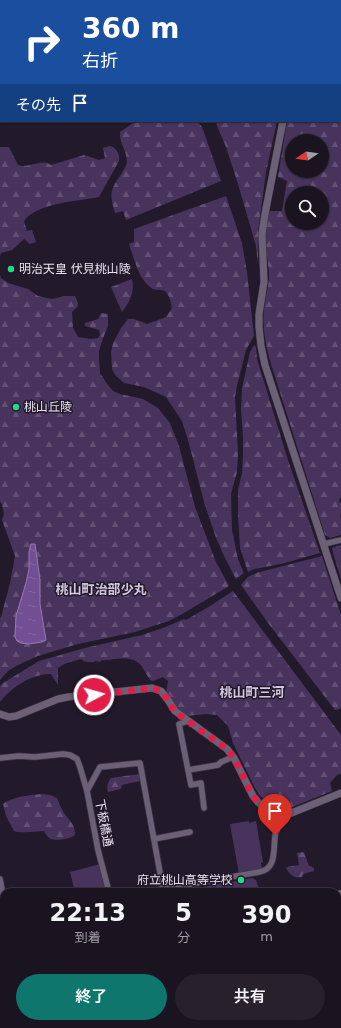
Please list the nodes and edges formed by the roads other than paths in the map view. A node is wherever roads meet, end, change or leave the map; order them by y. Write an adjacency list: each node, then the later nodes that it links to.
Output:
1 (283, 122): 3 (street)
2 (341, 540): 3 (street)
3 (324, 544): 4 (street)
4 (341, 598)
5 (0, 714): 6 (street)
6 (188, 721): 7 (street); 9 (street)
7 (233, 757): 9 (street); 13 (street)
8 (0, 758): 10 (street, 下板橋通)
9 (188, 770): 12 (street)
10 (87, 791): 15 (street); 16 (street, 下板橋通)
11 (341, 793): 13 (street)
12 (204, 808)
13 (284, 816): 18 (street)
14 (190, 832): 15 (street)
15 (154, 839): 17 (street)
16 (108, 888)
17 (163, 888)
18 (169, 888)

